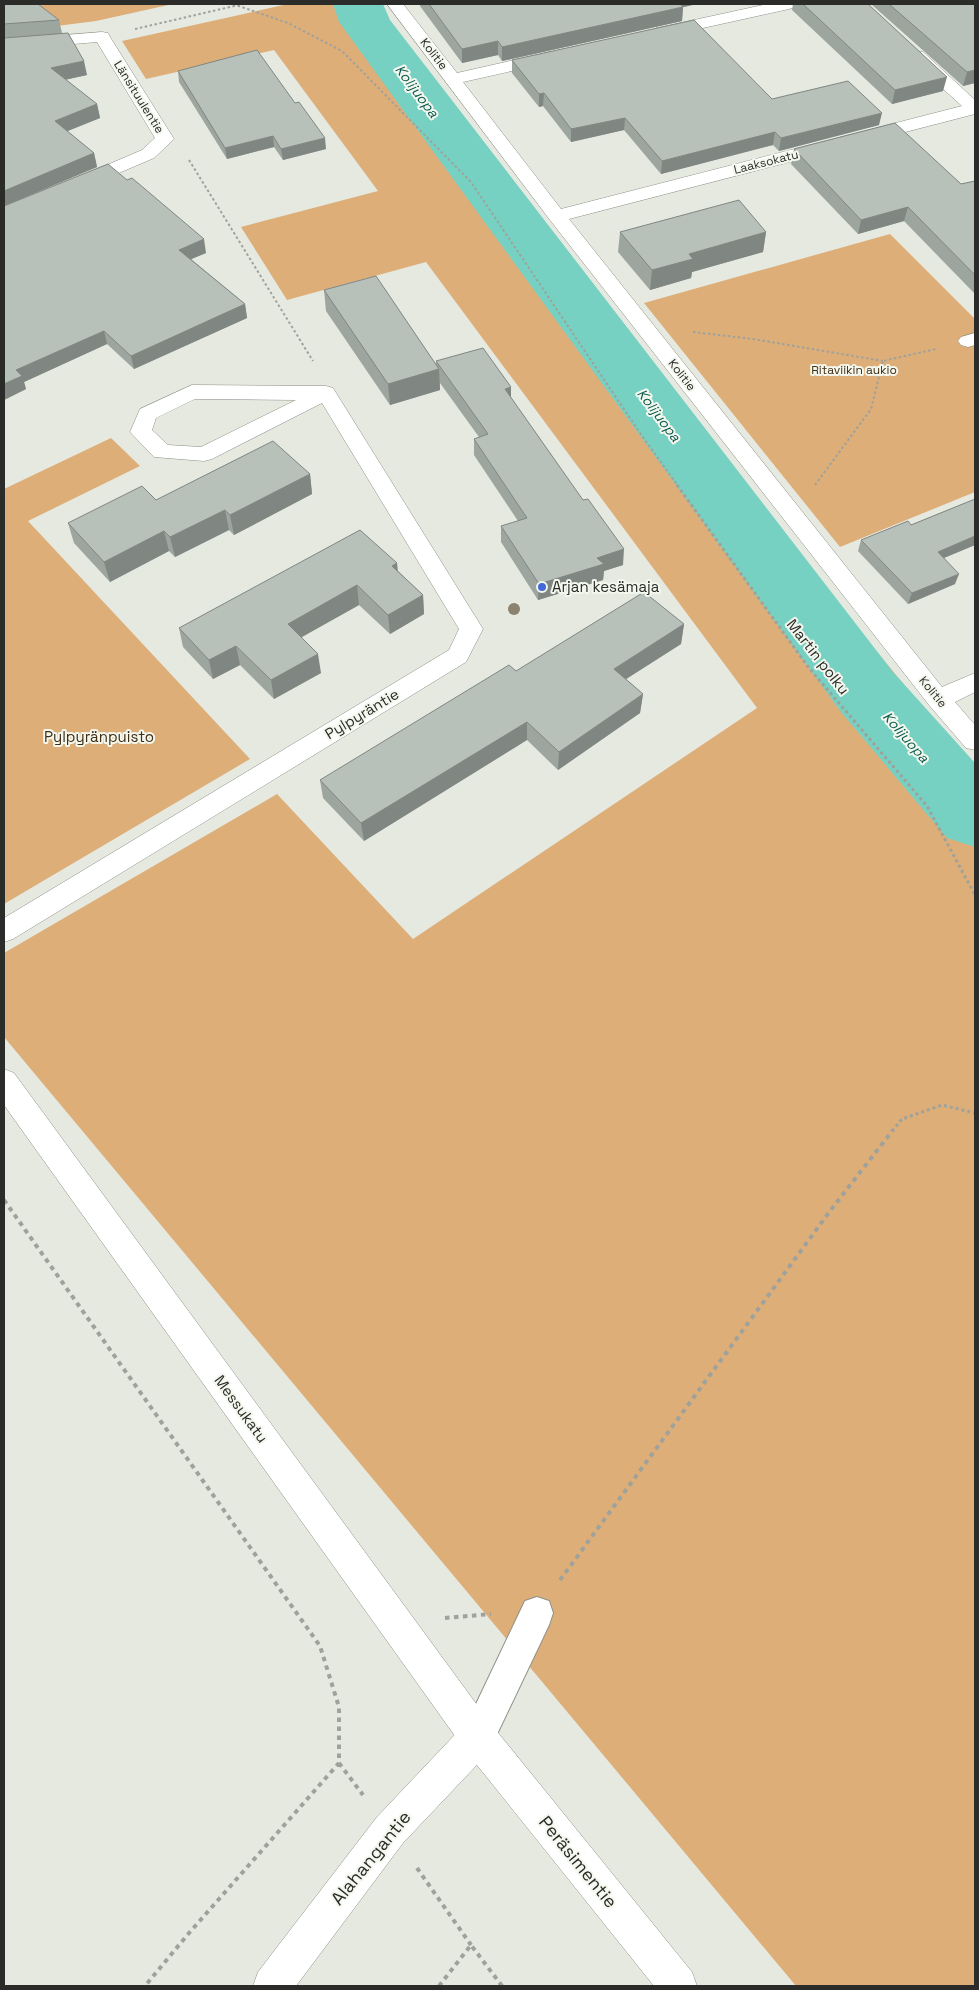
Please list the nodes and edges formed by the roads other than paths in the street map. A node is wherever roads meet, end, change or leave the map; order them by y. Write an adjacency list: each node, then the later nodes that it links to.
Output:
1 (395, 4): 7 (street, Kolitie)
2 (789, 4): 3 (street)
3 (645, 36)
4 (902, 43): 8 (street)
5 (4, 45): 9 (street, Länsituulentie)
6 (568, 53): 7 (street)
7 (453, 79): 10 (street, Kolitie)
8 (975, 108): 10 (street, Laaksokatu)
9 (67, 188)
10 (557, 216): 13 (street, Kolitie)
11 (326, 393): 11 (street); 15 (street, Pylpyräntie)
12 (975, 682): 13 (street)
13 (938, 699): 14 (street, Kolitie)
14 (975, 741)
15 (4, 931)
16 (4, 1082): 18 (street, Messukatu)
17 (537, 1613): 18 (lane)
18 (478, 1737): 19 (street, Alahangantie); 20 (street, Peräsimentie)
19 (272, 1986)
20 (678, 1986)

